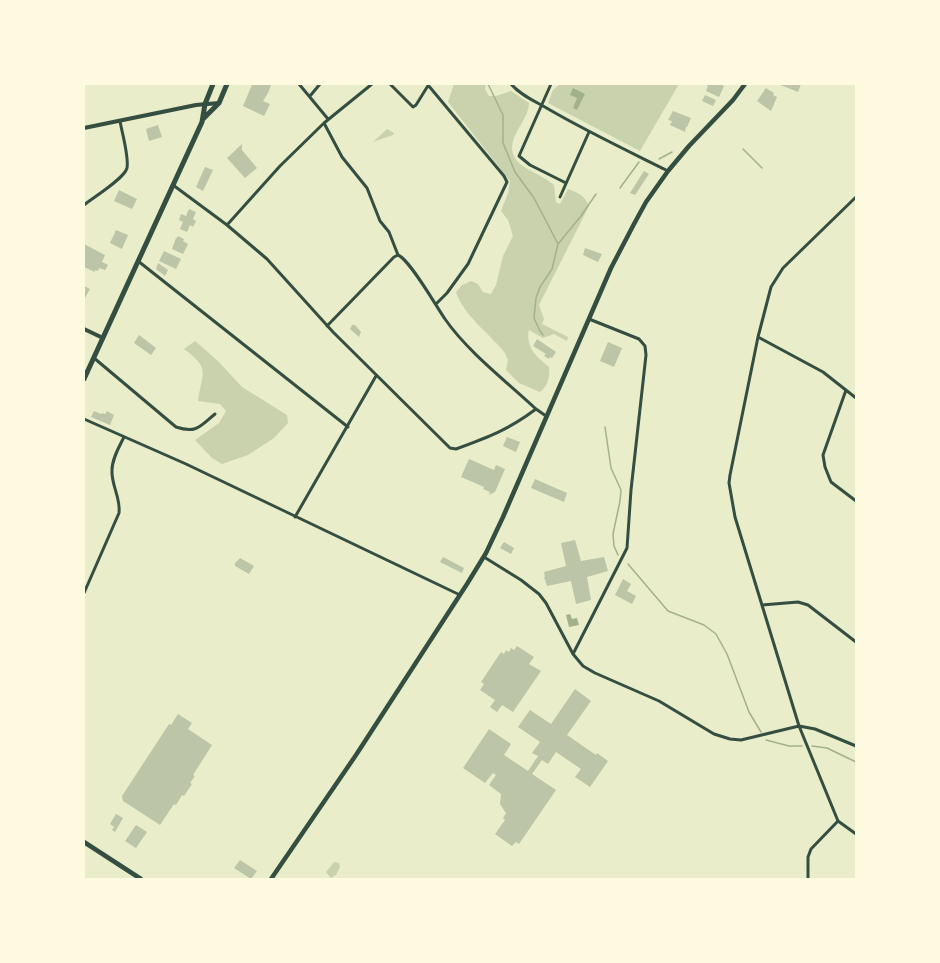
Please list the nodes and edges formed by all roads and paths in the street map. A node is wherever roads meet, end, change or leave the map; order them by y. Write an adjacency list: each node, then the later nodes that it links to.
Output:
1 (213, 84): 13 (main road)
2 (227, 84): 12 (main road)
3 (300, 84): 11 (street)
4 (320, 84): 11 (street)
5 (372, 84): 16 (street)
6 (390, 84): 7 (street)
7 (429, 84): 30 (street)
8 (512, 84): 14 (street)
9 (551, 84): 14 (street)
10 (745, 84): 21 (main road)
11 (310, 96): 16 (street)
12 (219, 103): 13 (street); 15 (main road)
13 (205, 104): 15 (main road); 17 (street)
14 (542, 105): 20 (street); 22 (street)
15 (203, 118): 23 (main road)
16 (328, 119): 18 (street)
17 (120, 121): 19 (street); 26 (street)
18 (324, 123): 27 (street); 28 (street)
19 (84, 128)
20 (589, 132): 21 (street); 22 (street)
21 (668, 171): 31 (main road)
22 (566, 183): 24 (street)
23 (173, 185): 27 (street); 29 (main road)
24 (560, 197)
25 (856, 197): 34 (street)
26 (84, 205)
27 (227, 225): 32 (street)
28 (398, 255): 30 (street); 32 (street)
29 (138, 261): 35 (main road); 45 (street)
30 (436, 304): 41 (street)
31 (589, 319): 43 (main road); 54 (street)
32 (327, 326): 37 (street)
33 (84, 329): 35 (street)
34 (758, 336): 39 (street); 52 (street)
35 (103, 338): 36 (main road)
36 (94, 358): 38 (main road); 42 (street)
37 (376, 376): 41 (street); 45 (street)
38 (84, 379)
39 (846, 390): 40 (street); 47 (street)
40 (856, 398)
41 (536, 409): 43 (street)
42 (215, 414)
43 (546, 416): 49 (main road)
44 (84, 419): 46 (street)
45 (348, 427): 48 (street)
46 (124, 437): 48 (street); 50 (street)
47 (856, 501)
48 (295, 517): 51 (street)
49 (484, 557): 51 (main road); 54 (street)
50 (84, 593)
51 (460, 595): 61 (main road)
52 (762, 605): 53 (street); 55 (street)
53 (856, 642)
54 (573, 654): 55 (street)
55 (799, 726): 56 (street); 57 (street)
56 (856, 746)
57 (838, 821): 58 (street); 62 (street)
58 (856, 834)
59 (84, 842): 60 (main road)
60 (141, 879)
61 (272, 879)
62 (808, 879)

